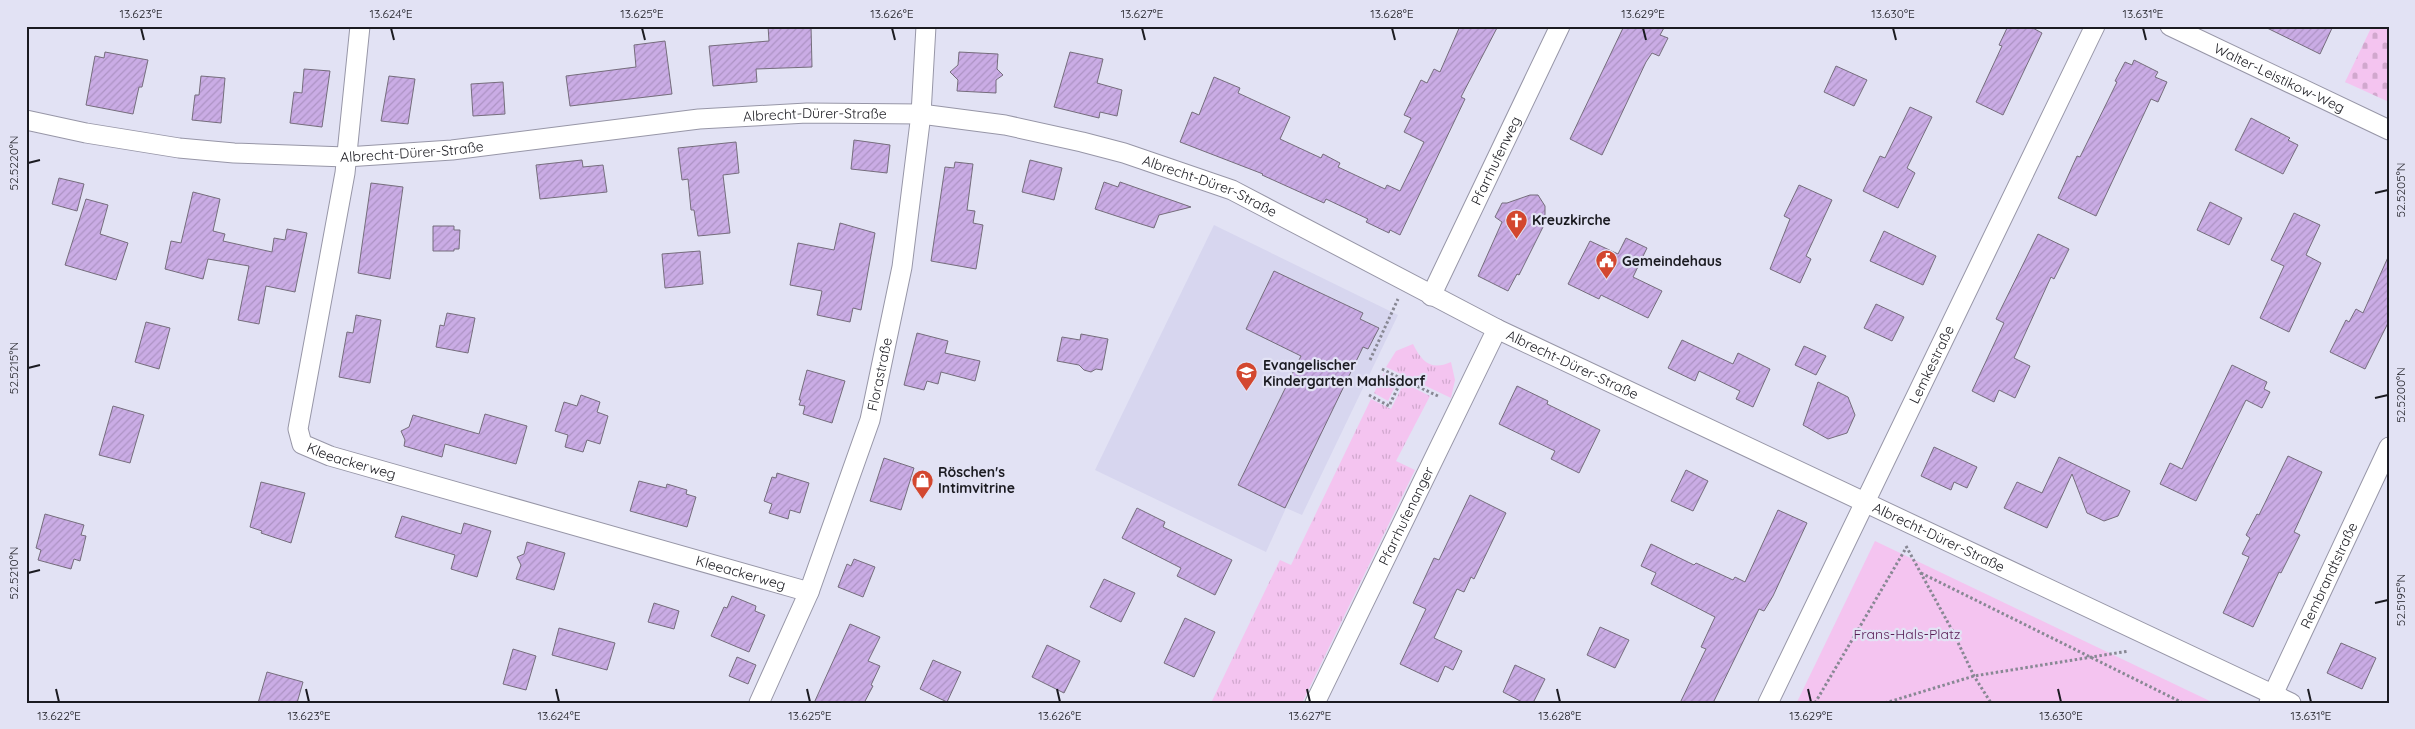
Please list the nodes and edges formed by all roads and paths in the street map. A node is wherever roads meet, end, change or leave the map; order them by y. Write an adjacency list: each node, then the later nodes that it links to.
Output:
1 (360, 26): 9 (street, Kleeackerweg)
2 (926, 26): 6 (street, Florastraße)
3 (1560, 26): 11 (street, Pfarrhufenweg)
4 (2095, 26): 19 (street, Lemkestraße)
5 (2170, 26): 8 (street, Walter-Leistikow-Weg)
6 (921, 114): 9 (street, Albrecht-Dürer-Straße); 10 (street, Albrecht-Dürer-Straße); 23 (street, Florastraße)
7 (26, 120): 9 (street, Albrecht-Dürer-Straße)
8 (2389, 130)
9 (346, 157): 23 (street, Kleeackerweg)
10 (1405, 283): 11 (street, Albrecht-Dürer-Straße); 13 (path)
11 (1431, 296): 12 (street, Albrecht-Dürer-Straße)
12 (1497, 330): 17 (street, Pfarrhufenanger); 19 (street, Albrecht-Dürer-Straße)
13 (1370, 360)
14 (1382, 369): 15 (path)
15 (1402, 379): 16 (path); 17 (path)
16 (1369, 396)
17 (1460, 406): 29 (street, Pfarrhufenanger)
18 (2389, 447): 27 (street, Rembrandtstraße)
19 (1864, 504): 20 (street, Albrecht-Dürer-Straße); 30 (street, Lemkestraße)
20 (1898, 520): 21 (path); 27 (street, Albrecht-Dürer-Straße)
21 (1906, 547): 22 (path); 31 (path)
22 (1921, 573): 25 (path); 26 (path)
23 (809, 592): 28 (street, Florastraße)
24 (2132, 650): 25 (path)
25 (2087, 657): 26 (path); 34 (path)
26 (1974, 676): 32 (path); 33 (path)
27 (2271, 699): 35 (street, Albrecht-Dürer-Straße)
28 (759, 703)
29 (1315, 703)
30 (1768, 703)
31 (1815, 703)
32 (1885, 703)
33 (1991, 703)
34 (2183, 703)
35 (2291, 703)

